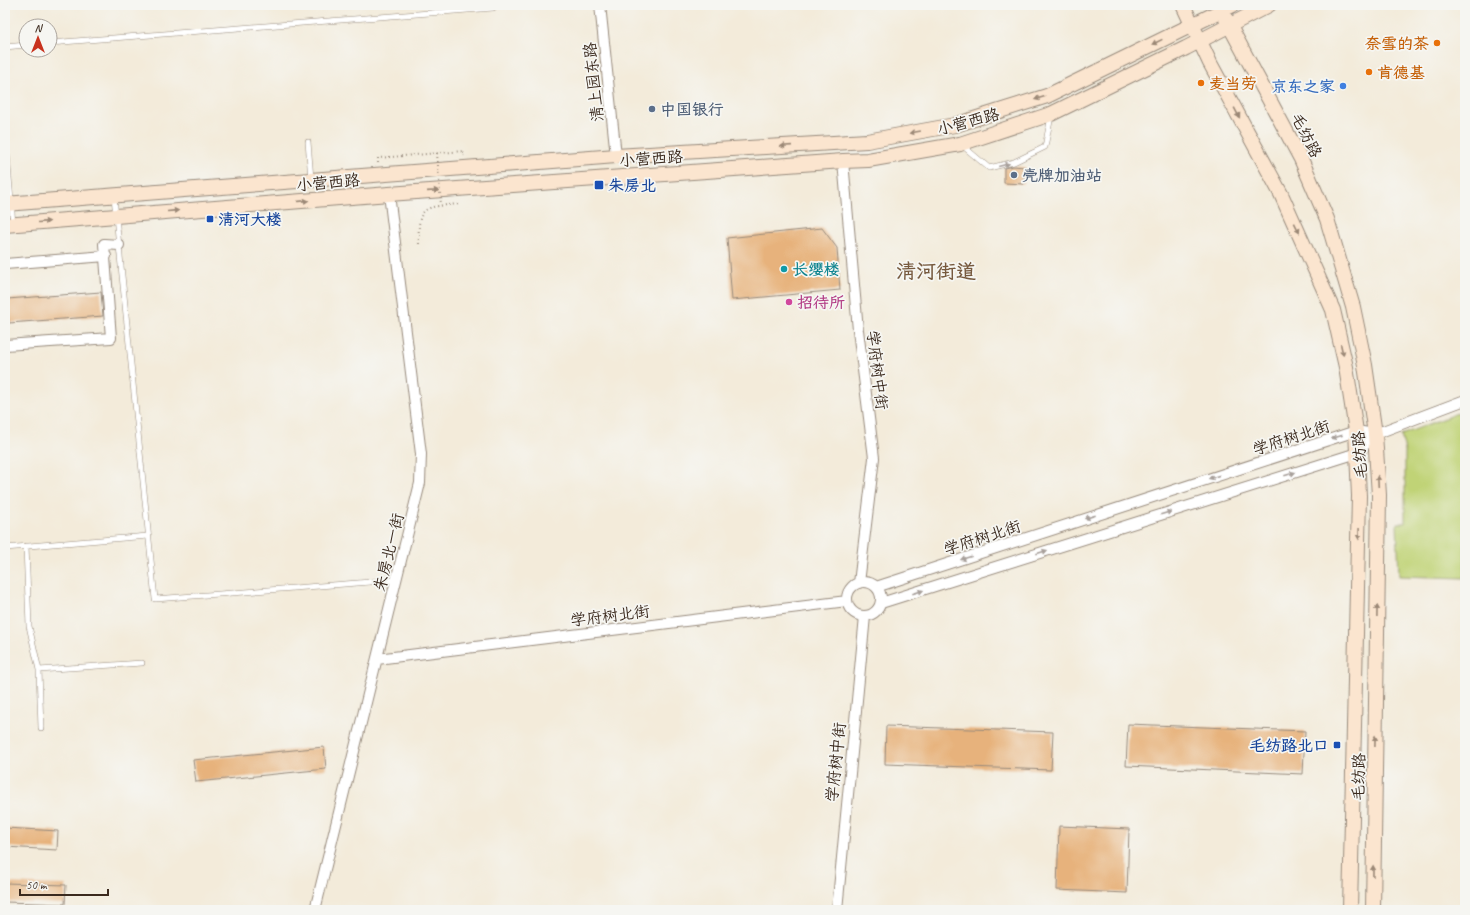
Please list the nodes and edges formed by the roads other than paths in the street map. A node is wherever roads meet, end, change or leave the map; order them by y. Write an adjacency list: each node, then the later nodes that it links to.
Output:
1 (600, 5): 16 (street, 清上园东路)
2 (1183, 5): 6 (main road, 毛纺路)
3 (1269, 5): 7 (main road, 小营西路)
4 (1224, 7): 6 (main road, 小营西路); 7 (main road, 毛纺路)
5 (493, 8): 9 (lane)
6 (1192, 25): 8 (main road, 毛纺路); 16 (main road, 小营西路, one-way to 16)
7 (1230, 26): 8 (main road, 小营西路); 30 (main road, 毛纺路)
8 (1200, 41): 12 (main road, 小营西路); 29 (main road, 毛纺路, one-way to 29)
9 (58, 42)
10 (18, 45): 11 (lane)
11 (5, 46)
12 (1051, 114): 15 (main road, 小营西路); 15 (lane, one-way to 12)
13 (5, 131): 21 (lane)
14 (308, 142): 18 (lane)
15 (960, 144): 17 (main road, 小营西路)
16 (616, 156): 18 (main road, 小营西路)
17 (843, 161): 19 (main road, 小营西路, one-way to 17); 36 (street, 学府树中街)
18 (311, 180): 20 (main road, 小营西路)
19 (389, 194): 22 (main road, 小营西路, one-way to 19); 35 (street, 朱房北一街)
20 (114, 196): 21 (main road, 小营西路); 22 (lane)
21 (8, 204): 23 (lane)
22 (116, 216): 23 (main road, 小营西路, one-way to 22); 24 (lane)
23 (9, 225)
24 (119, 245): 25 (street); 32 (lane)
25 (106, 256): 26 (street); 27 (street)
26 (5, 264)
27 (5, 345)
28 (1465, 400): 30 (street)
29 (1356, 431): 30 (street, 学府树北街); 31 (main road, 毛纺路); 37 (street, 学府树北街, one-way to 37)
30 (1375, 434): 31 (street); 48 (main road, 毛纺路, one-way to 30)
31 (1358, 453): 39 (street, 学府树北街, one-way to 31); 47 (main road, 毛纺路, one-way to 47)
32 (148, 536): 33 (lane); 35 (lane)
33 (26, 546): 34 (lane); 43 (lane)
34 (5, 548)
35 (396, 580): 41 (street, 朱房北一街)
36 (859, 583): 37 (street); 38 (street)
37 (876, 587): 39 (street)
38 (847, 601): 40 (street); 41 (street, 学府树北街)
39 (881, 603): 40 (street)
40 (865, 616): 46 (street, 学府树中街)
41 (377, 659): 45 (street, 朱房北一街)
42 (142, 663): 43 (lane)
43 (40, 670): 44 (lane)
44 (40, 728)
45 (315, 910)
46 (837, 910)
47 (1350, 910)
48 (1373, 910)

